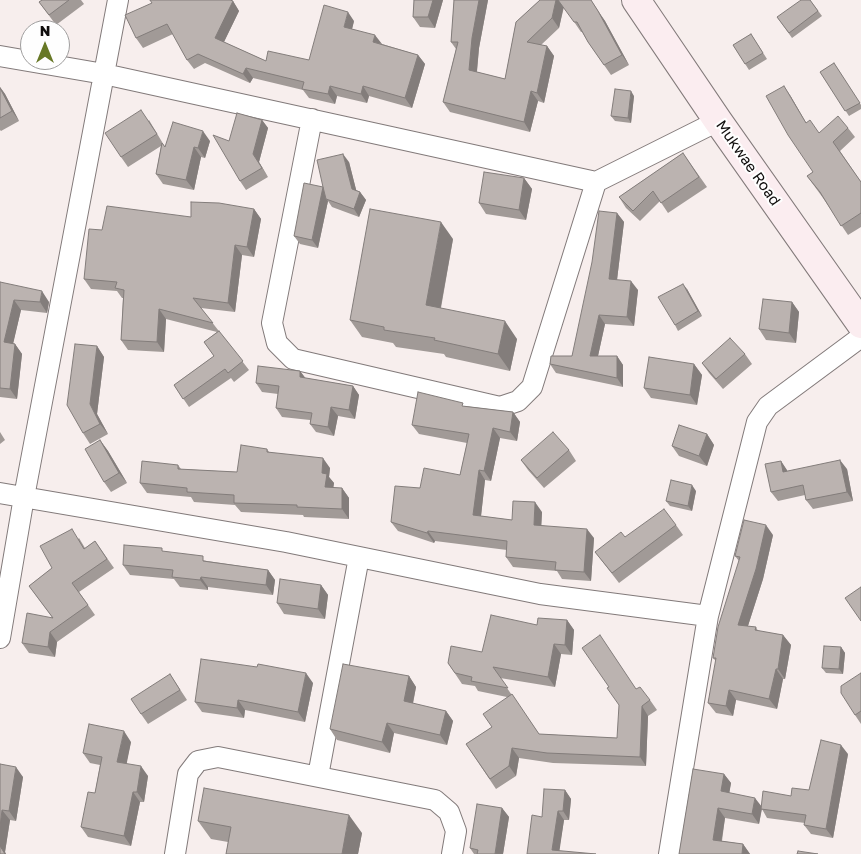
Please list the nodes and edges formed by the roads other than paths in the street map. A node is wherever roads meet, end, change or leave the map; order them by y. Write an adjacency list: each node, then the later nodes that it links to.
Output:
1 (118, 0): 4 (street)
2 (636, 0): 6 (street, Mukwae Road)
3 (0, 56): 4 (street)
4 (104, 74): 5 (street); 11 (street)
5 (312, 119): 7 (street); 7 (street)
6 (718, 121): 7 (street); 8 (street, Mukwae Road)
7 (596, 182)
8 (861, 324)
9 (861, 337): 13 (street)
10 (0, 493): 11 (street)
11 (24, 497): 12 (street); 14 (street)
12 (359, 557): 13 (street); 15 (street)
13 (708, 616): 18 (street)
14 (0, 638)
15 (318, 776): 16 (street); 17 (street)
16 (175, 854)
17 (452, 854)
18 (669, 854)

